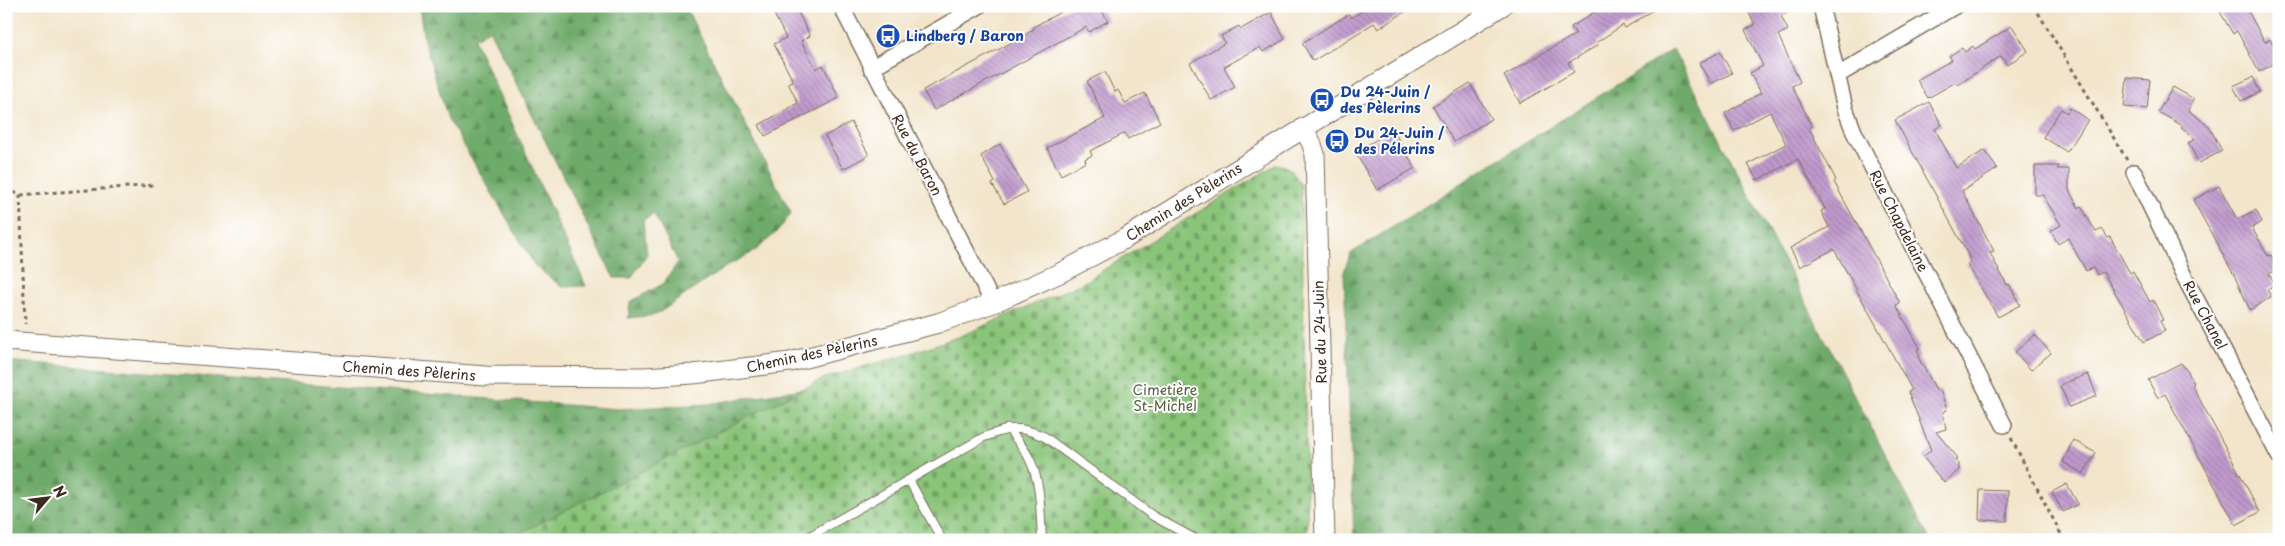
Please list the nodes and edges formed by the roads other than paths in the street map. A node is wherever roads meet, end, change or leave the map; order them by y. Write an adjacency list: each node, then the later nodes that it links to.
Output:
1 (841, 6): 6 (street, Rue du Baron)
2 (979, 6): 6 (street)
3 (1502, 6): 8 (street, Chemin des Pèlerins)
4 (1821, 6): 7 (street, Rue Chapdelaine)
5 (1955, 6): 7 (street)
6 (871, 68): 10 (street, Rue du Baron)
7 (1838, 75): 12 (street, Rue Chapdelaine)
8 (1302, 128): 10 (street, Chemin des Pèlerins); 20 (street, Rue du 24-Juin)
9 (2134, 172): 14 (street, Rue Chanel)
10 (993, 303): 11 (street, Chemin des Pèlerins)
11 (15, 342)
12 (2004, 425)
13 (1008, 428): 15 (lane); 18 (lane); 19 (lane)
14 (2279, 456)
15 (909, 480): 16 (lane); 17 (lane)
16 (803, 540)
17 (942, 540)
18 (1042, 540)
19 (1197, 540)
20 (1325, 540)

